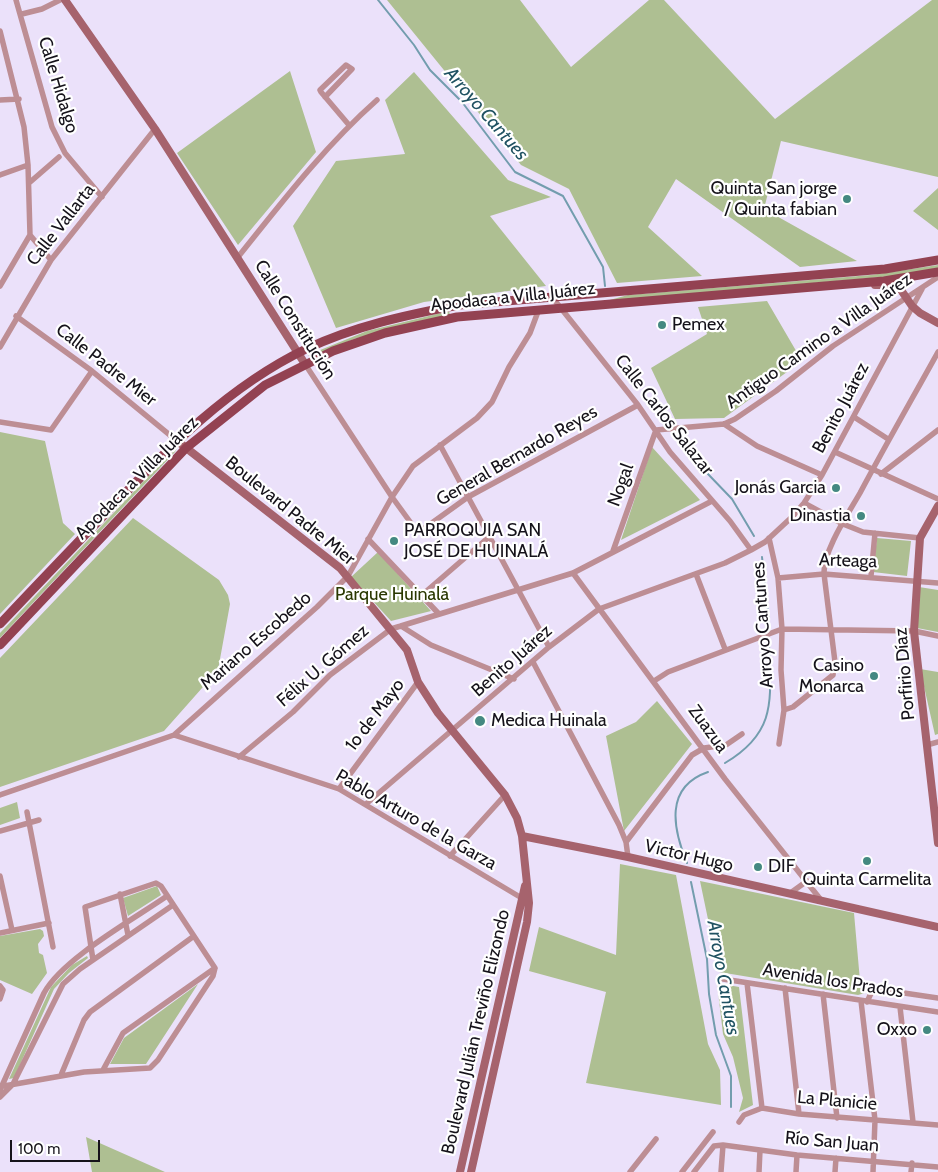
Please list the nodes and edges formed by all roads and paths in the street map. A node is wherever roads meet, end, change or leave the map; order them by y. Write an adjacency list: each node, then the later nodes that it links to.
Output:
1 (16, 0): 4 (street, Calle Hidalgo)
2 (60, 0): 4 (street)
3 (65, 0): 11 (street, Calle Constitución)
4 (22, 14): 16 (street, Calle Hidalgo)
5 (0, 30): 7 (street)
6 (325, 97): 6 (street); 10 (street)
7 (19, 99): 8 (street); 13 (street)
8 (0, 100)
9 (377, 100): 10 (street)
10 (349, 125): 18 (street)
11 (155, 129): 16 (street, Calle Vallarta); 18 (street, Calle Constitución)
12 (59, 157): 15 (street)
13 (28, 165): 14 (street); 15 (street)
14 (0, 175)
15 (29, 183): 17 (street)
16 (102, 197): 19 (street, Calle Vallarta)
17 (30, 235): 19 (street); 24 (street)
18 (238, 257): 33 (street, Calle Constitución)
19 (51, 260): 29 (street, Calle Vallarta)
20 (938, 260): 25 (main road, Apodaca a Villa Juárez)
21 (938, 272): 23 (main road, Apodaca a Villa Juárez)
22 (938, 277): 26 (street, Antiguo Camino a Villa Juárez)
23 (866, 282): 26 (street); 27 (main road, Apodaca a Villa Juárez)
24 (0, 286)
25 (552, 297): 27 (street, Calle Carlos Salazar); 33 (main road, Apodaca a Villa Juárez)
26 (911, 303): 30 (street); 37 (street, Benito Juárez); 39 (street, Antiguo Camino a Villa Juárez)
27 (560, 307): 28 (main road, Apodaca a Villa Juárez); 36 (street, Calle Carlos Salazar)
28 (539, 309): 34 (main road, Apodaca a Villa Juárez); 44 (street, Mariano Escobedo)
29 (16, 316): 31 (street, Calle Vallarta); 35 (street, Calle Padre Mier)
30 (938, 323)
31 (0, 347)
32 (938, 352): 42 (street)
33 (298, 354): 34 (street, Calle Constitución); 43 (main road, Apodaca a Villa Juárez)
34 (305, 364): 45 (main road, Apodaca a Villa Juárez); 50 (street, Calle Constitución)
35 (92, 371): 38 (street); 43 (street, Calle Padre Mier)
36 (638, 405): 40 (street, Calle Carlos Salazar); 51 (street, General Bernardo Reyes)
37 (854, 417): 42 (street); 46 (street, Benito Juárez)
38 (0, 422)
39 (724, 424): 40 (street, Antiguo Camino a Villa Juárez); 49 (street)
40 (659, 430): 53 (street, Calle Carlos Salazar); 64 (street, Nogal)
41 (938, 430): 48 (street)
42 (888, 439): 47 (street)
43 (176, 440): 45 (street, Boulevard Padre Mier); 77 (main road, Apodaca a Villa Juárez)
44 (440, 445): 50 (street, Mariano Escobedo); 51 (street)
45 (186, 448): 68 (street, Boulevard Padre Mier); 84 (main road, Apodaca a Villa Juárez)
46 (836, 452): 47 (street); 49 (street, Benito Juárez)
47 (872, 470): 48 (street); 56 (street)
48 (881, 474): 52 (street)
49 (822, 475): 54 (street, Benito Juárez)
50 (392, 497): 57 (street, Calle Constitución); 61 (street, Mariano Escobedo)
51 (468, 497): 57 (street, General Bernardo Reyes); 59 (street)
52 (938, 499)
53 (712, 501): 63 (street, Calle Carlos Salazar); 64 (street, Félix U. Gómez)
54 (804, 503): 56 (street); 62 (street, Benito Juárez)
55 (938, 506): 60 (street, Porfirio Díaz)
56 (843, 524): 58 (street); 67 (street)
57 (412, 526)
58 (875, 533): 60 (street); 69 (street)
59 (489, 537): 73 (street); 74 (street)
60 (920, 538): 71 (street, Porfirio Díaz)
61 (368, 539): 68 (street, Mariano Escobedo); 74 (street)
62 (767, 540): 63 (street, Benito Juárez); 70 (street, Arroyo Cantunes)
63 (753, 549): 66 (street, Benito Juárez)
64 (613, 551): 65 (street, Félix U. Gómez)
65 (573, 573): 73 (street, Félix U. Gómez); 75 (street, Zuazua)
66 (696, 574): 75 (street, Benito Juárez); 86 (street)
67 (824, 574): 69 (street, Arteaga); 70 (street, Arteaga); 80 (street)
68 (348, 576): 79 (street, Boulevard Padre Mier); 94 (street, Mariano Escobedo)
69 (871, 576): 71 (street, Arteaga)
70 (778, 578): 81 (street, Arroyo Cantunes)
71 (916, 580): 72 (street, Arteaga); 82 (street, Porfirio Díaz)
72 (938, 583)
73 (517, 591): 76 (street, Félix U. Gómez); 85 (street)
74 (422, 595): 76 (street)
75 (599, 609): 85 (street, Benito Juárez); 89 (street, Zuazua)
76 (439, 614): 78 (street, Félix U. Gómez)
77 (0, 624)
78 (401, 626): 79 (street, Félix U. Gómez); 88 (street)
79 (391, 629): 90 (street, Boulevard Padre Mier); 99 (street, Félix U. Gómez)
80 (832, 629): 81 (street); 82 (street); 91 (street)
81 (780, 630): 86 (street); 91 (street, Arroyo Cantunes)
82 (914, 631): 83 (street); 97 (street, Porfirio Díaz)
83 (938, 636)
84 (0, 645)
85 (549, 647): 87 (street, Benito Juárez)
86 (725, 649): 89 (street)
87 (533, 662): 88 (street, Benito Juárez); 109 (street)
88 (514, 679): 92 (street, Benito Juárez)
89 (654, 681): 98 (street, Zuazua)
90 (418, 682): 92 (street, Boulevard Padre Mier); 100 (street, 1o de Mayo)
91 (784, 710): 96 (street, Arroyo Cantunes)
92 (453, 731): 102 (street, Boulevard Padre Mier); 103 (street, Benito Juárez)
93 (742, 734): 98 (street)
94 (174, 735): 99 (street, Pablo Arturo de la Garza); 101 (street)
95 (938, 742): 97 (street)
96 (779, 744)
97 (927, 745): 110 (street, Porfirio Díaz)
98 (704, 748): 109 (street); 114 (street, Zuazua)
99 (239, 757): 100 (street, Pablo Arturo de la Garza)
100 (339, 789): 103 (street, Pablo Arturo de la Garza)
101 (0, 795)
102 (504, 795): 108 (street, Boulevard Padre Mier); 111 (street)
103 (366, 804): 111 (street, Pablo Arturo de la Garza)
104 (27, 812): 106 (street)
105 (40, 820): 106 (street)
106 (29, 823): 107 (street); 121 (street)
107 (0, 831)
108 (522, 836): 112 (street, Victor Hugo); 119 (street, Boulevard Padre Mier)
109 (626, 842): 112 (street)
110 (938, 843)
111 (450, 856): 119 (street, Pablo Arturo de la Garza)
112 (628, 857): 116 (street, Victor Hugo)
113 (0, 876): 124 (street)
114 (807, 881): 116 (street); 118 (street, Zuazua)
115 (120, 894): 117 (street); 122 (street); 129 (street)
116 (789, 894): 118 (street, Victor Hugo)
117 (167, 896): 120 (street); 122 (street)
118 (821, 900): 123 (street, Victor Hugo)
119 (526, 901): 165 (street, Boulevard Julián Treviño Elizondo); 166 (street, Boulevard Julián Treviño Elizondo)
120 (173, 905): 126 (street); 127 (street)
121 (48, 923): 124 (street); 128 (street)
122 (127, 923): 126 (street); 129 (street)
123 (938, 928)
124 (12, 930): 125 (street)
125 (0, 932)
126 (128, 935): 130 (street)
127 (194, 936): 131 (street); 143 (street)
128 (53, 948)
129 (91, 948): 130 (street); 145 (street)
130 (93, 960): 144 (street)
131 (215, 968): 142 (street); 142 (street)
132 (723, 979): 133 (street, Avenida los Prados)
133 (747, 983): 135 (street, Avenida los Prados); 147 (street)
134 (2, 987): 138 (street)
135 (784, 988): 136 (street, Avenida los Prados); 148 (street)
136 (823, 994): 139 (street, Avenida los Prados); 149 (street)
137 (938, 998): 139 (street)
138 (0, 999)
139 (864, 1001): 140 (street, Avenida los Prados); 150 (street)
140 (900, 1007): 141 (street, Avenida los Prados); 152 (street)
141 (938, 1012)
142 (103, 1070): 143 (street)
143 (61, 1075): 144 (street)
144 (13, 1084): 145 (street); 146 (street)
145 (2, 1088)
146 (0, 1097)
147 (762, 1108): 148 (street, La Planicie); 151 (street)
148 (799, 1114): 149 (street, La Planicie)
149 (837, 1118): 150 (street, La Planicie)
150 (875, 1120): 152 (street, La Planicie); 162 (street)
151 (739, 1122)
152 (913, 1122): 153 (street, La Planicie)
153 (938, 1125)
154 (713, 1132): 156 (street)
155 (656, 1139): 167 (street)
156 (706, 1141): 158 (street); 168 (street)
157 (723, 1145): 158 (street, Río San Juan); 159 (street, Río San Juan); 170 (street)
158 (714, 1146): 169 (street)
159 (760, 1150): 160 (street, Río San Juan); 171 (street)
160 (797, 1155): 161 (street, Río San Juan); 172 (street)
161 (836, 1158): 162 (street, Río San Juan); 173 (street)
162 (874, 1161): 163 (street, Río San Juan); 174 (street)
163 (912, 1163): 164 (street, Río San Juan); 175 (street)
164 (938, 1167)
165 (460, 1172)
166 (471, 1172)
167 (630, 1172)
168 (682, 1172)
169 (694, 1172)
170 (721, 1172)
171 (759, 1172)
172 (796, 1172)
173 (835, 1172)
174 (873, 1172)
175 (911, 1172)

